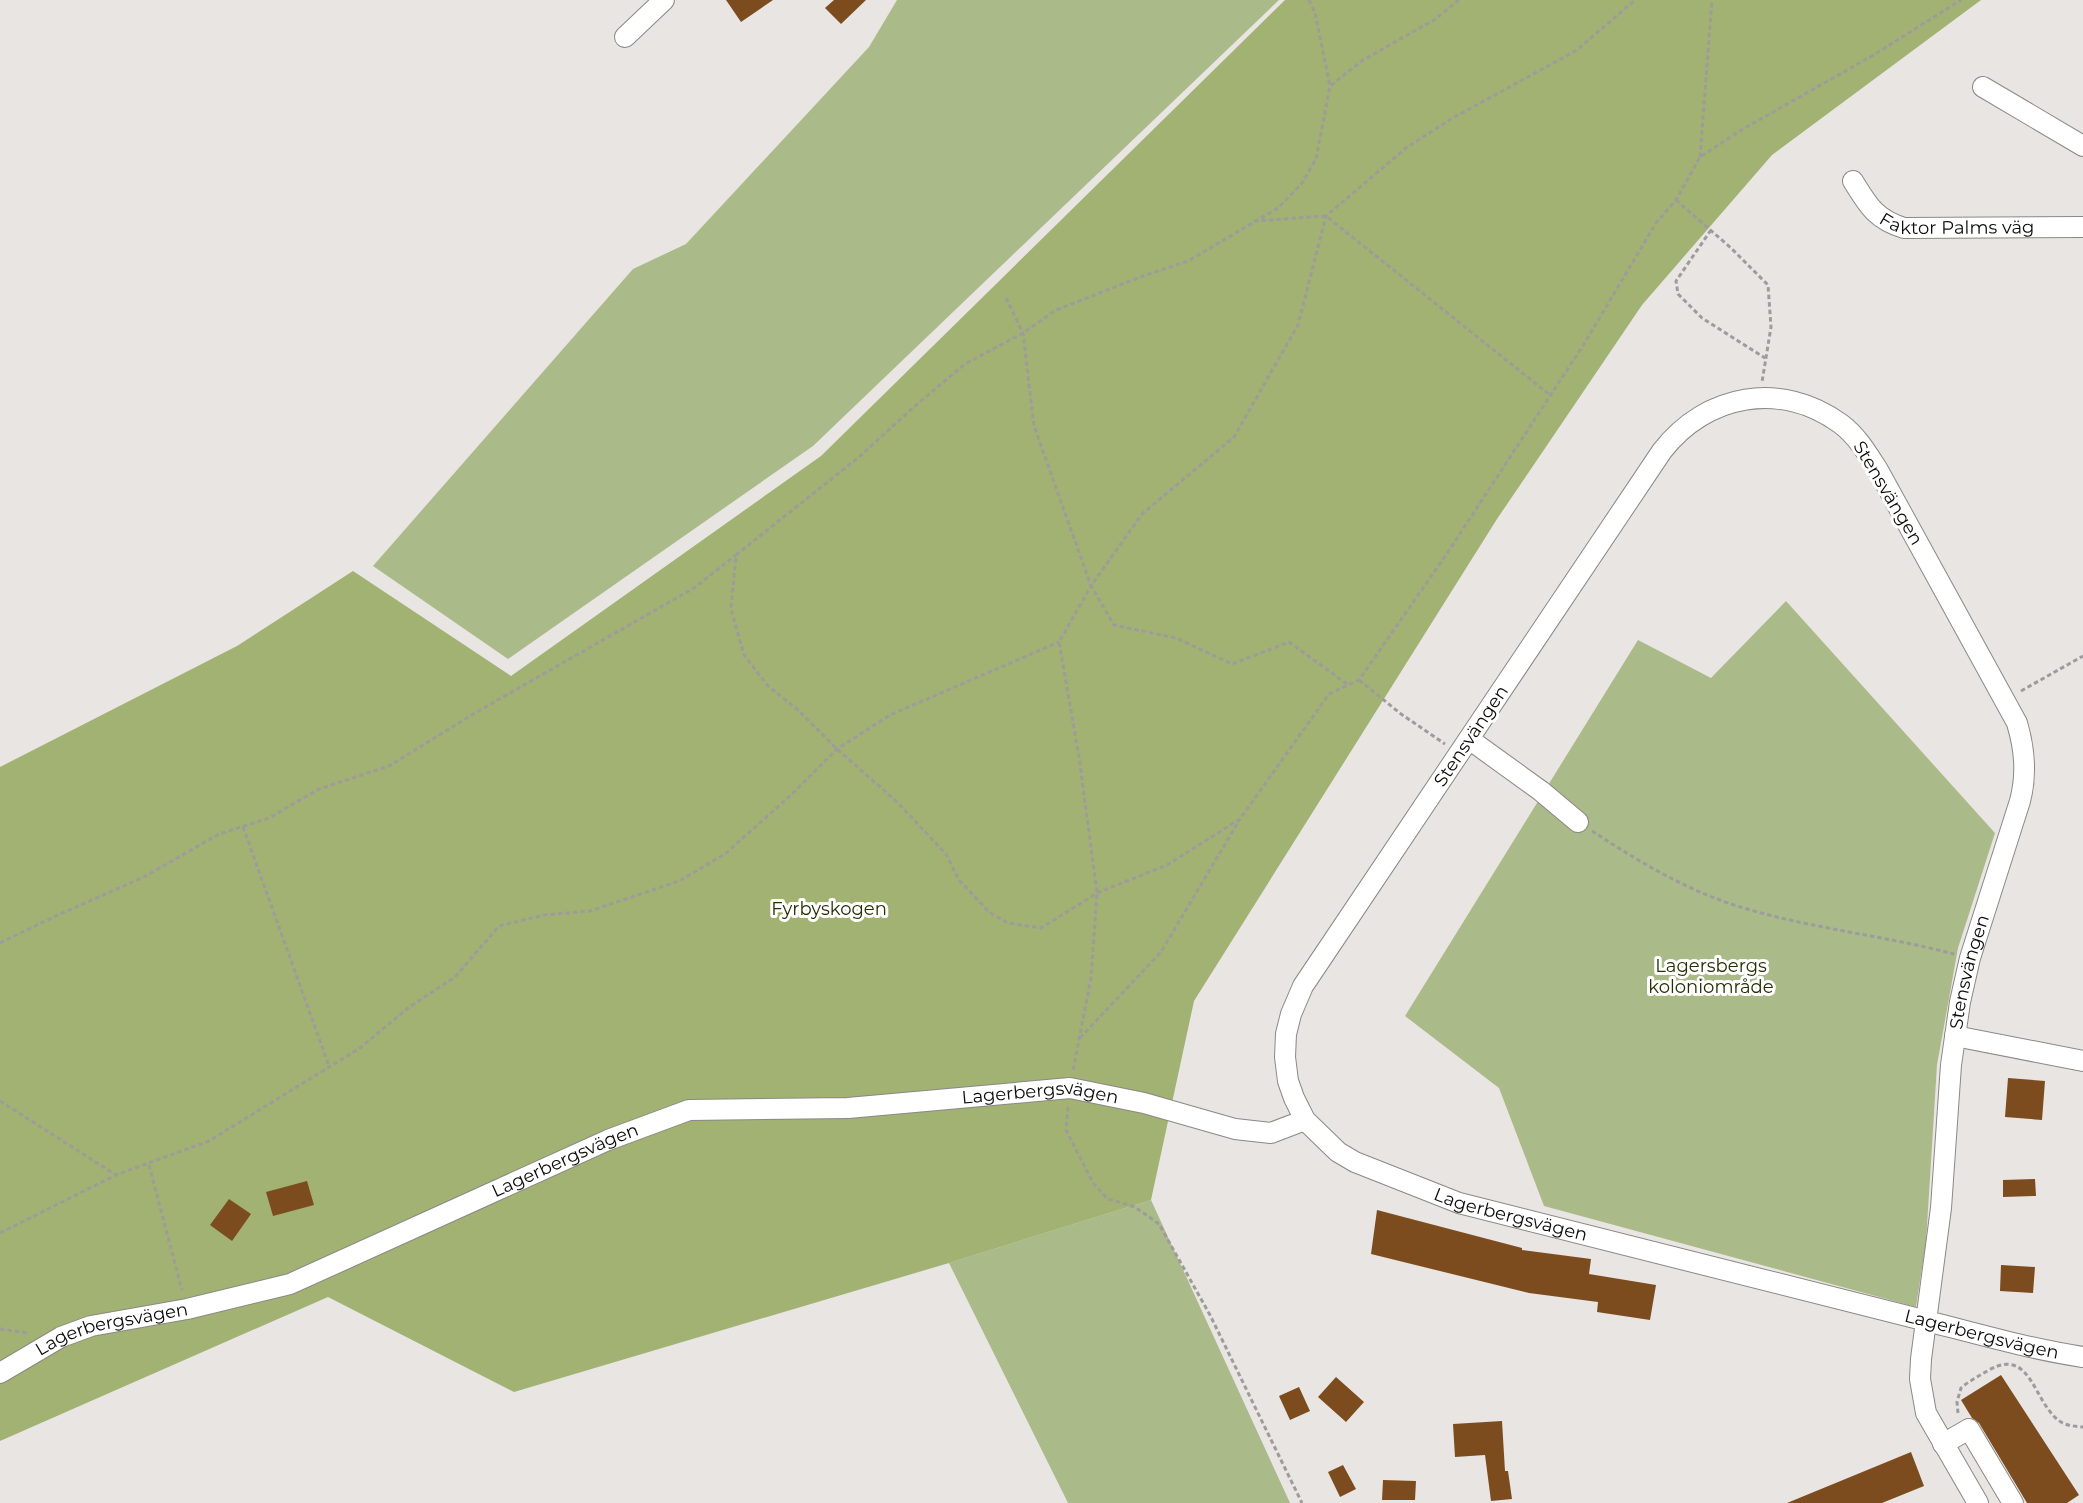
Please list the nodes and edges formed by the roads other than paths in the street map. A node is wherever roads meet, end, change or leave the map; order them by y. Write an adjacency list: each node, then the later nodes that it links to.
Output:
1 (664, 0): 2 (street)
2 (625, 37)
3 (1983, 87): 4 (street)
4 (2083, 146)
5 (1853, 181): 6 (street, Faktor Palms väg)
6 (2083, 227)
7 (1464, 746): 8 (street); 9 (street, Stensvängen); 11 (street, Stensvängen)
8 (1578, 822)
9 (1955, 1036): 10 (street); 12 (street, Stensvängen)
10 (2083, 1061)
11 (1305, 1120): 12 (street, Lagerbergsvägen); 14 (street, Lagerbergsvägen)
12 (1927, 1321): 13 (street, Lagerbergsvägen); 15 (street, Stensvängen)
13 (2083, 1357)
14 (0, 1373)
15 (1943, 1444): 16 (street, Stensvängen); 17 (street)
16 (1978, 1503)
17 (2013, 1503)

